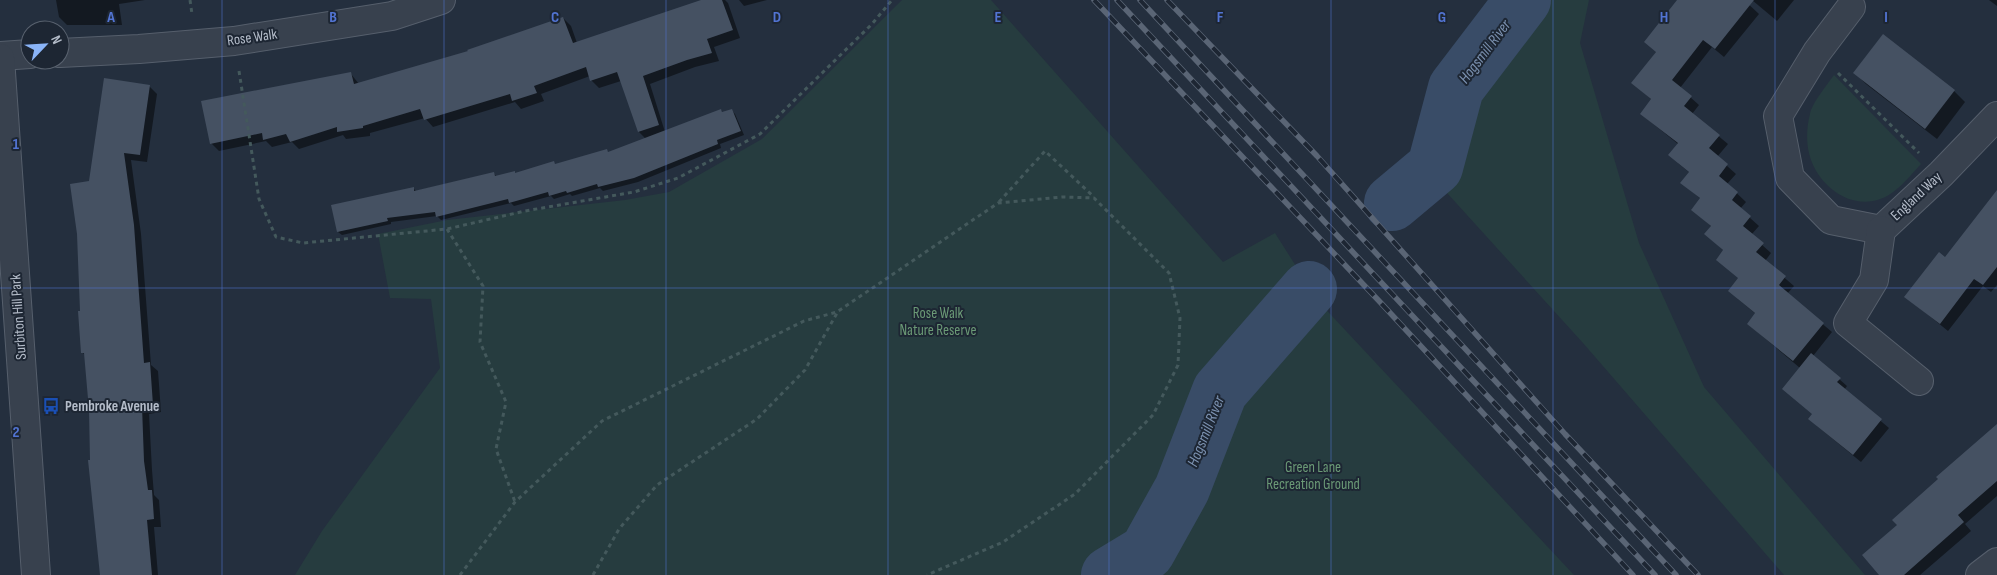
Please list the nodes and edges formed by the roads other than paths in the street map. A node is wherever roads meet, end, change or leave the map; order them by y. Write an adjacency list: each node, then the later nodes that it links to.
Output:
1 (441, 0): 3 (street, Rose Walk)
2 (1851, 7): 7 (street, England Way)
3 (70, 52)
4 (20, 55): 5 (street)
5 (0, 57): 8 (street, Surbiton Hill Park)
6 (1997, 116): 7 (street, England Way)
7 (1881, 230): 9 (street)
8 (9, 333): 11 (street, Surbiton Hill Park)
9 (1919, 381)
10 (1997, 562): 12 (street)
11 (36, 575)
12 (1980, 575)

